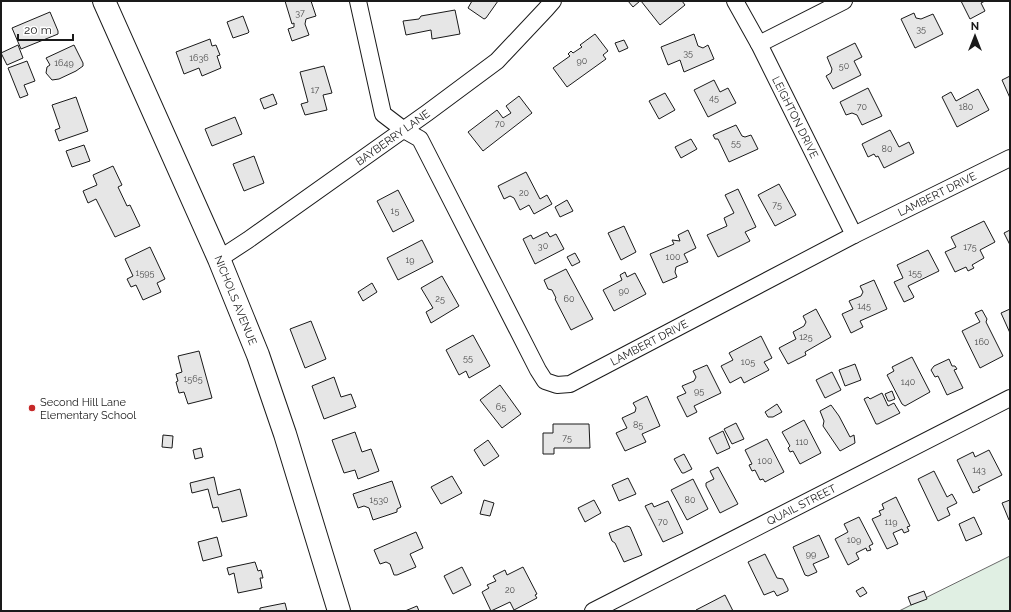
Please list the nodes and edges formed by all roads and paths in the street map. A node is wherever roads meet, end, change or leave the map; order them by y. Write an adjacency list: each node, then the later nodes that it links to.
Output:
1 (104, 1): 10 (main road, NICHOLS AVENUE)
2 (358, 1): 7 (street, LAMBERT DRIVE)
3 (553, 1): 7 (street, BAYBERRY LANE)
4 (735, 1): 6 (street, LEIGHTON DRIVE)
5 (844, 1): 6 (street)
6 (759, 44): 9 (street, LEIGHTON DRIVE)
7 (404, 130): 9 (street, LAMBERT DRIVE); 10 (street, BAYBERRY LANE)
8 (1010, 158): 9 (street, LAMBERT DRIVE)
9 (854, 235)
10 (219, 259): 12 (main road, NICHOLS AVENUE)
11 (1010, 398): 13 (street, QUAIL STREET)
12 (339, 611)
13 (593, 611)

